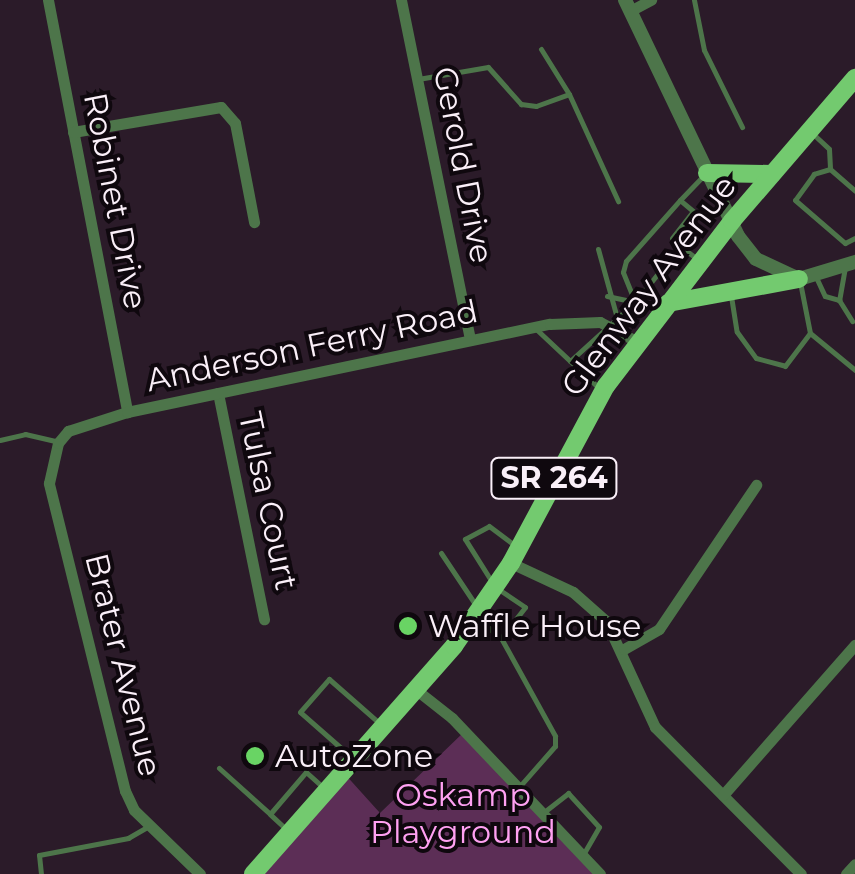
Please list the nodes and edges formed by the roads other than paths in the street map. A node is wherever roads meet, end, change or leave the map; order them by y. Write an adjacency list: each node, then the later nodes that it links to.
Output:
1 (48, 0): 12 (street, Robinet Drive)
2 (400, 0): 7 (street, Gerold Drive)
3 (652, 0): 5 (street)
4 (694, 0): 10 (lane)
5 (627, 6): 14 (street)
6 (541, 48): 9 (lane)
7 (418, 80): 9 (lane); 36 (street, Gerold Drive)
8 (854, 82): 11 (main road, Glenway Avenue / SR 264)
9 (570, 94): 18 (lane)
10 (742, 126)
11 (810, 130): 13 (lane); 15 (main road, Glenway Avenue / SR 264)
12 (74, 132): 19 (street); 42 (street, Robinet Drive)
13 (830, 170): 16 (lane); 21 (lane)
14 (708, 173): 15 (main road); 17 (lane); 20 (street)
15 (772, 174): 20 (main road, Glenway Avenue / SR 264)
16 (855, 191)
17 (680, 200): 22 (lane); 30 (lane)
18 (618, 201)
19 (254, 222)
20 (732, 222): 24 (main road, Glenway Avenue / SR 264); 26 (street)
21 (855, 238)
22 (680, 246): 24 (lane); 30 (lane)
23 (598, 249): 28 (lane)
24 (700, 262): 31 (main road, Glenway Avenue / SR 264)
25 (850, 263): 26 (street); 29 (lane)
26 (807, 276): 27 (main road); 29 (lane); 35 (lane)
27 (731, 293): 31 (main road); 35 (lane)
28 (607, 296): 30 (lane); 33 (lane)
29 (839, 300): 32 (lane)
30 (635, 302): 33 (lane)
31 (668, 303): 37 (main road, Glenway Avenue / SR 264)
32 (852, 320)
33 (614, 321): 34 (street, Anderson Ferry Road); 37 (street); 38 (lane)
34 (534, 327): 36 (street, Anderson Ferry Road); 38 (lane)
35 (810, 333): 39 (lane)
36 (470, 340): 41 (street, Anderson Ferry Road)
37 (638, 342): 40 (main road, Glenway Avenue / SR 264)
38 (570, 362): 40 (lane)
39 (855, 370)
40 (602, 391): 47 (main road, Glenway Avenue / SR 264)
41 (218, 393): 42 (street, Anderson Ferry Road); 50 (street, Tulsa Court)
42 (127, 412): 44 (street, Anderson Ferry Road)
43 (0, 440): 44 (lane)
44 (58, 443): 63 (street, Brater Avenue)
45 (756, 484): 53 (street)
46 (442, 554): 49 (lane)
47 (515, 555): 48 (main road, Glenway Avenue / SR 264); 48 (lane); 53 (street)
48 (496, 587): 49 (main road, Glenway Avenue / SR 264); 51 (lane)
49 (478, 613): 51 (lane); 54 (main road, Glenway Avenue / SR 264)
50 (264, 620)
51 (501, 638): 58 (lane)
52 (855, 645): 60 (street)
53 (624, 649): 60 (street)
54 (419, 692): 55 (main road, Glenway Avenue / SR 264); 58 (street)
55 (384, 729): 56 (main road, Glenway Avenue / SR 264); 56 (lane)
56 (355, 760): 59 (main road, Glenway Avenue / SR 264)
57 (219, 768): 61 (lane)
58 (518, 788): 62 (street)
59 (327, 790): 61 (lane); 64 (main road, Glenway Avenue / SR 264)
60 (723, 795): 71 (street)
61 (270, 814): 64 (lane)
62 (542, 814): 65 (street); 65 (lane)
63 (150, 826): 67 (lane); 68 (street, Brater Avenue)
64 (290, 832): 69 (main road, Glenway Avenue / SR 264)
65 (582, 856): 70 (street)
66 (855, 864): 72 (street)
67 (40, 874)
68 (200, 874)
69 (253, 874)
70 (600, 874)
71 (801, 874)
72 (846, 874)

